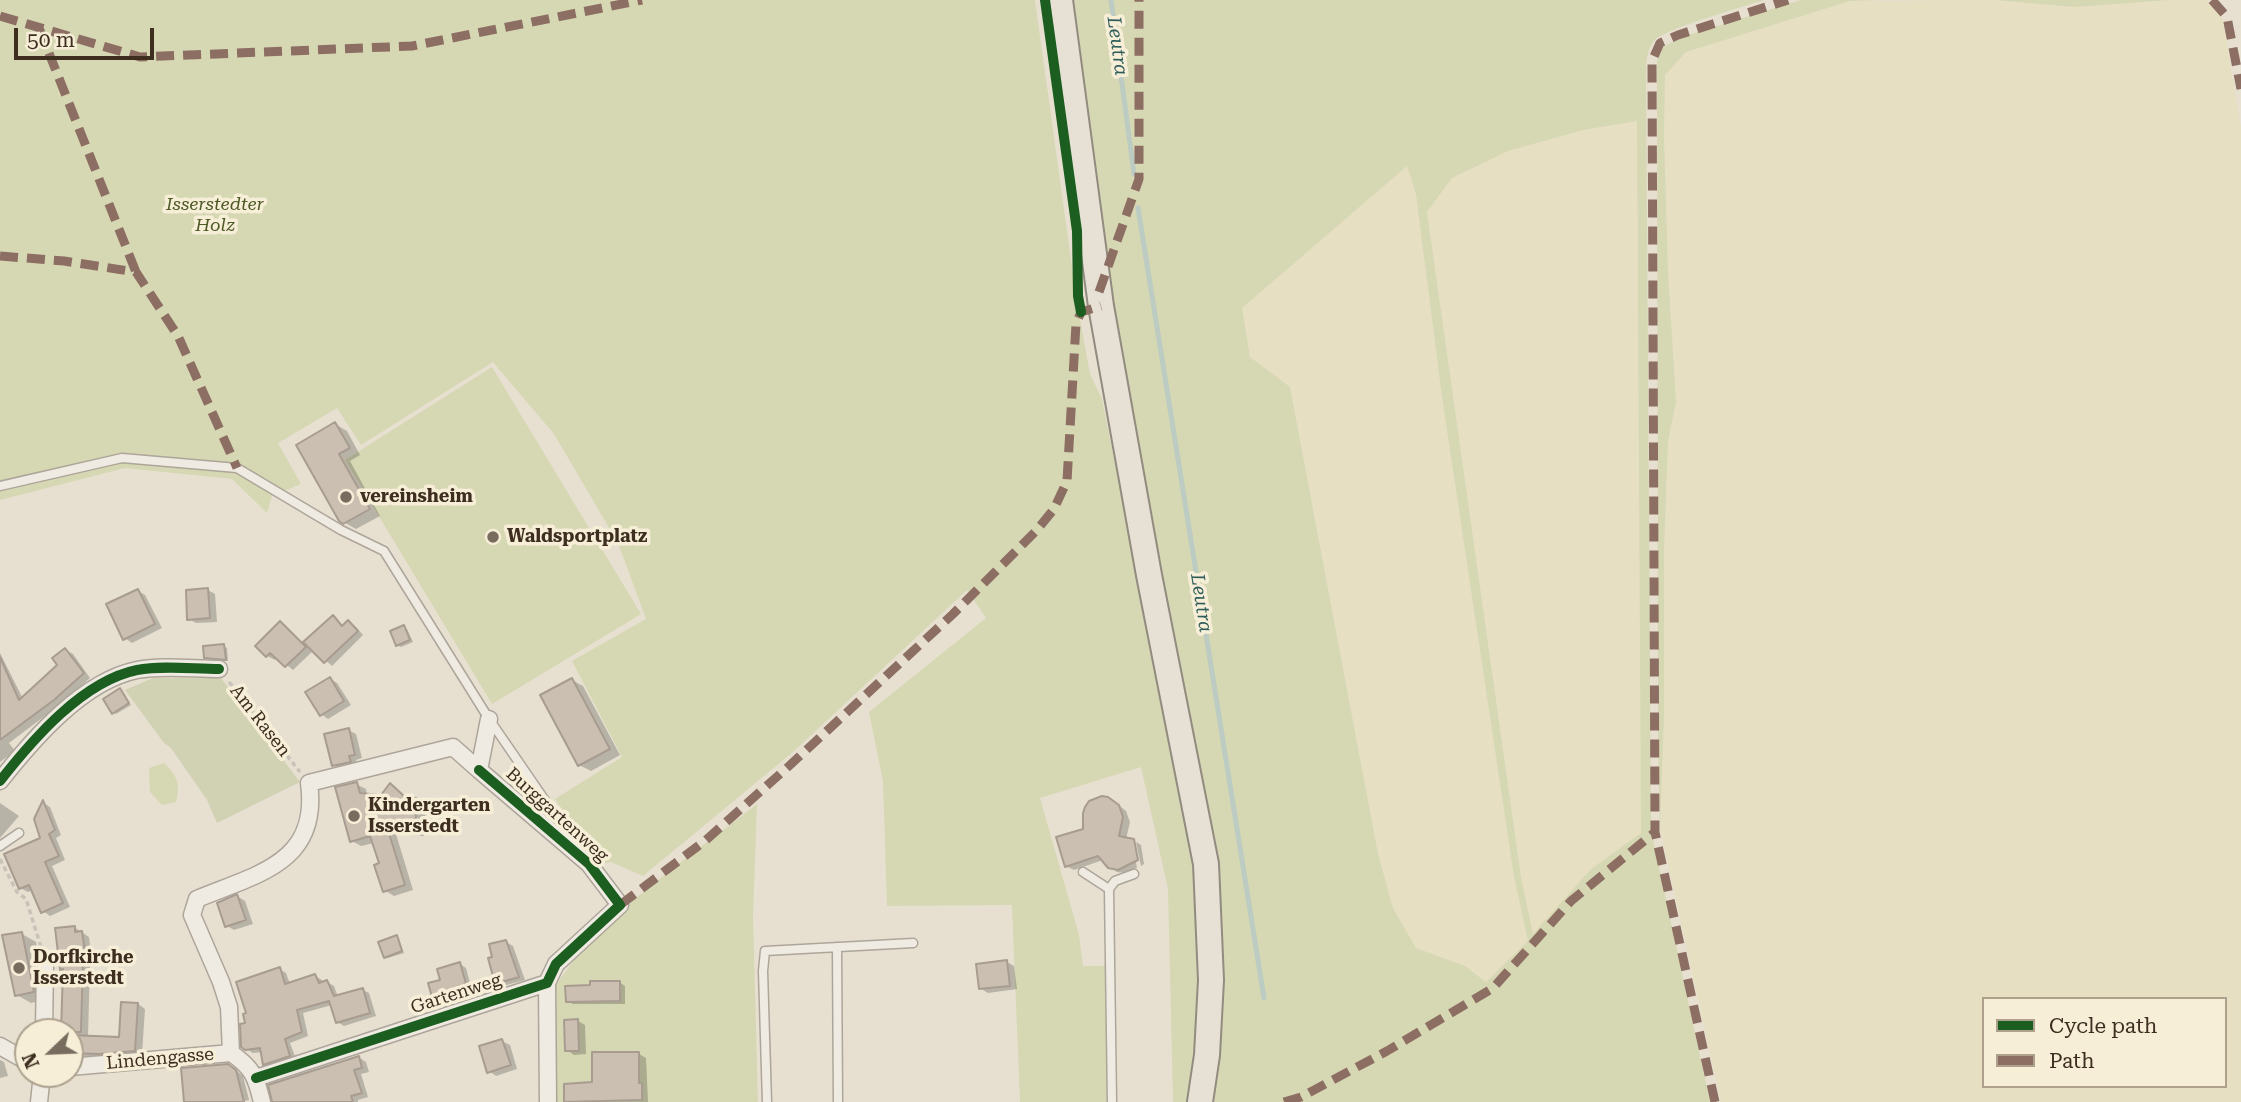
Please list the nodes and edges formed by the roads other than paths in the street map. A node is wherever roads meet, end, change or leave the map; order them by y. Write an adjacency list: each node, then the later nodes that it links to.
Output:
1 (1060, 0): 26 (main road)
2 (0, 486): 4 (lane)
3 (219, 669): 6 (street, Am Rasen)
4 (489, 719): 5 (street); 9 (lane)
5 (479, 770): 9 (street, Burggartenweg); 18 (street, Burggartenweg)
6 (0, 781)
7 (19, 833): 8 (lane)
8 (0, 846)
9 (589, 864): 16 (street, Burggartenweg)
10 (1083, 872): 12 (lane)
11 (1134, 874): 12 (lane)
12 (1109, 888): 25 (lane)
13 (913, 943): 14 (lane)
14 (837, 947): 23 (lane); 24 (lane)
15 (45, 962): 17 (street)
16 (547, 983): 20 (street, Gartenweg); 22 (street)
17 (44, 1018)
18 (231, 1053): 19 (street, Lindengasse); 20 (street, Lindengasse)
19 (84, 1066)
20 (256, 1078): 21 (street)
21 (262, 1102)
22 (548, 1102)
23 (767, 1102)
24 (838, 1102)
25 (1112, 1102)
26 (1200, 1102)

